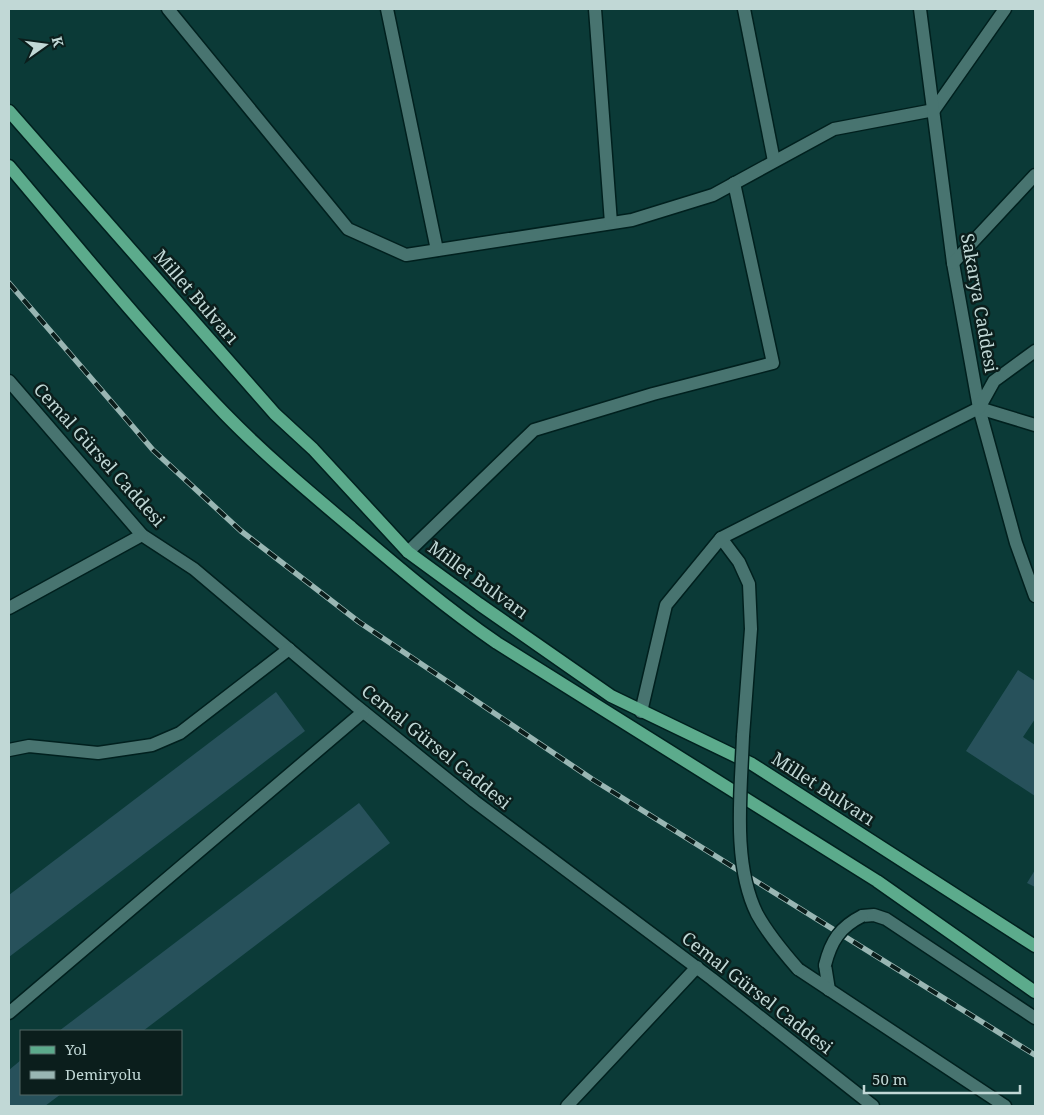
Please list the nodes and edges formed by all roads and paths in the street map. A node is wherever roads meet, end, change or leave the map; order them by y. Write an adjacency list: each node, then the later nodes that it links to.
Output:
1 (168, 9): 14 (street)
2 (387, 9): 14 (street)
3 (595, 9): 13 (street)
4 (744, 9): 9 (street)
5 (920, 9): 8 (street, Sakarya Caddesi)
6 (1005, 9): 8 (street)
7 (9, 110): 22 (main road, Millet Bulvarı)
8 (934, 110): 9 (street); 15 (street, Sakarya Caddesi)
9 (774, 161): 12 (street)
10 (9, 166): 32 (main road)
11 (1035, 175): 15 (street)
12 (734, 183): 13 (street); 22 (street)
13 (611, 223): 14 (street)
14 (436, 250)
15 (953, 263): 18 (street, Sakarya Caddesi)
16 (1035, 351): 18 (street)
17 (9, 381): 20 (street, Cemal Gürsel Caddesi)
18 (979, 408): 19 (street); 21 (street); 23 (street, Sakarya Caddesi)
19 (1035, 425)
20 (142, 535): 24 (street); 25 (street, Cemal Gürsel Caddesi)
21 (721, 538): 27 (street); 31 (street, bridge)
22 (408, 552): 27 (main road, Millet Bulvarı)
23 (1035, 596)
24 (9, 608)
25 (289, 649): 26 (street, Cemal Gürsel Caddesi); 28 (street)
26 (363, 712): 30 (street, Cemal Gürsel Caddesi); 33 (street)
27 (641, 712): 29 (main road, Millet Bulvarı)
28 (9, 750)
29 (1035, 946)
30 (697, 967): 35 (street); 36 (street, Cemal Gürsel Caddesi)
31 (829, 990): 34 (street, bridge); 37 (street)
32 (1035, 992)
33 (9, 1013)
34 (1035, 1018)
35 (567, 1106)
36 (873, 1106)
37 (1005, 1106)

